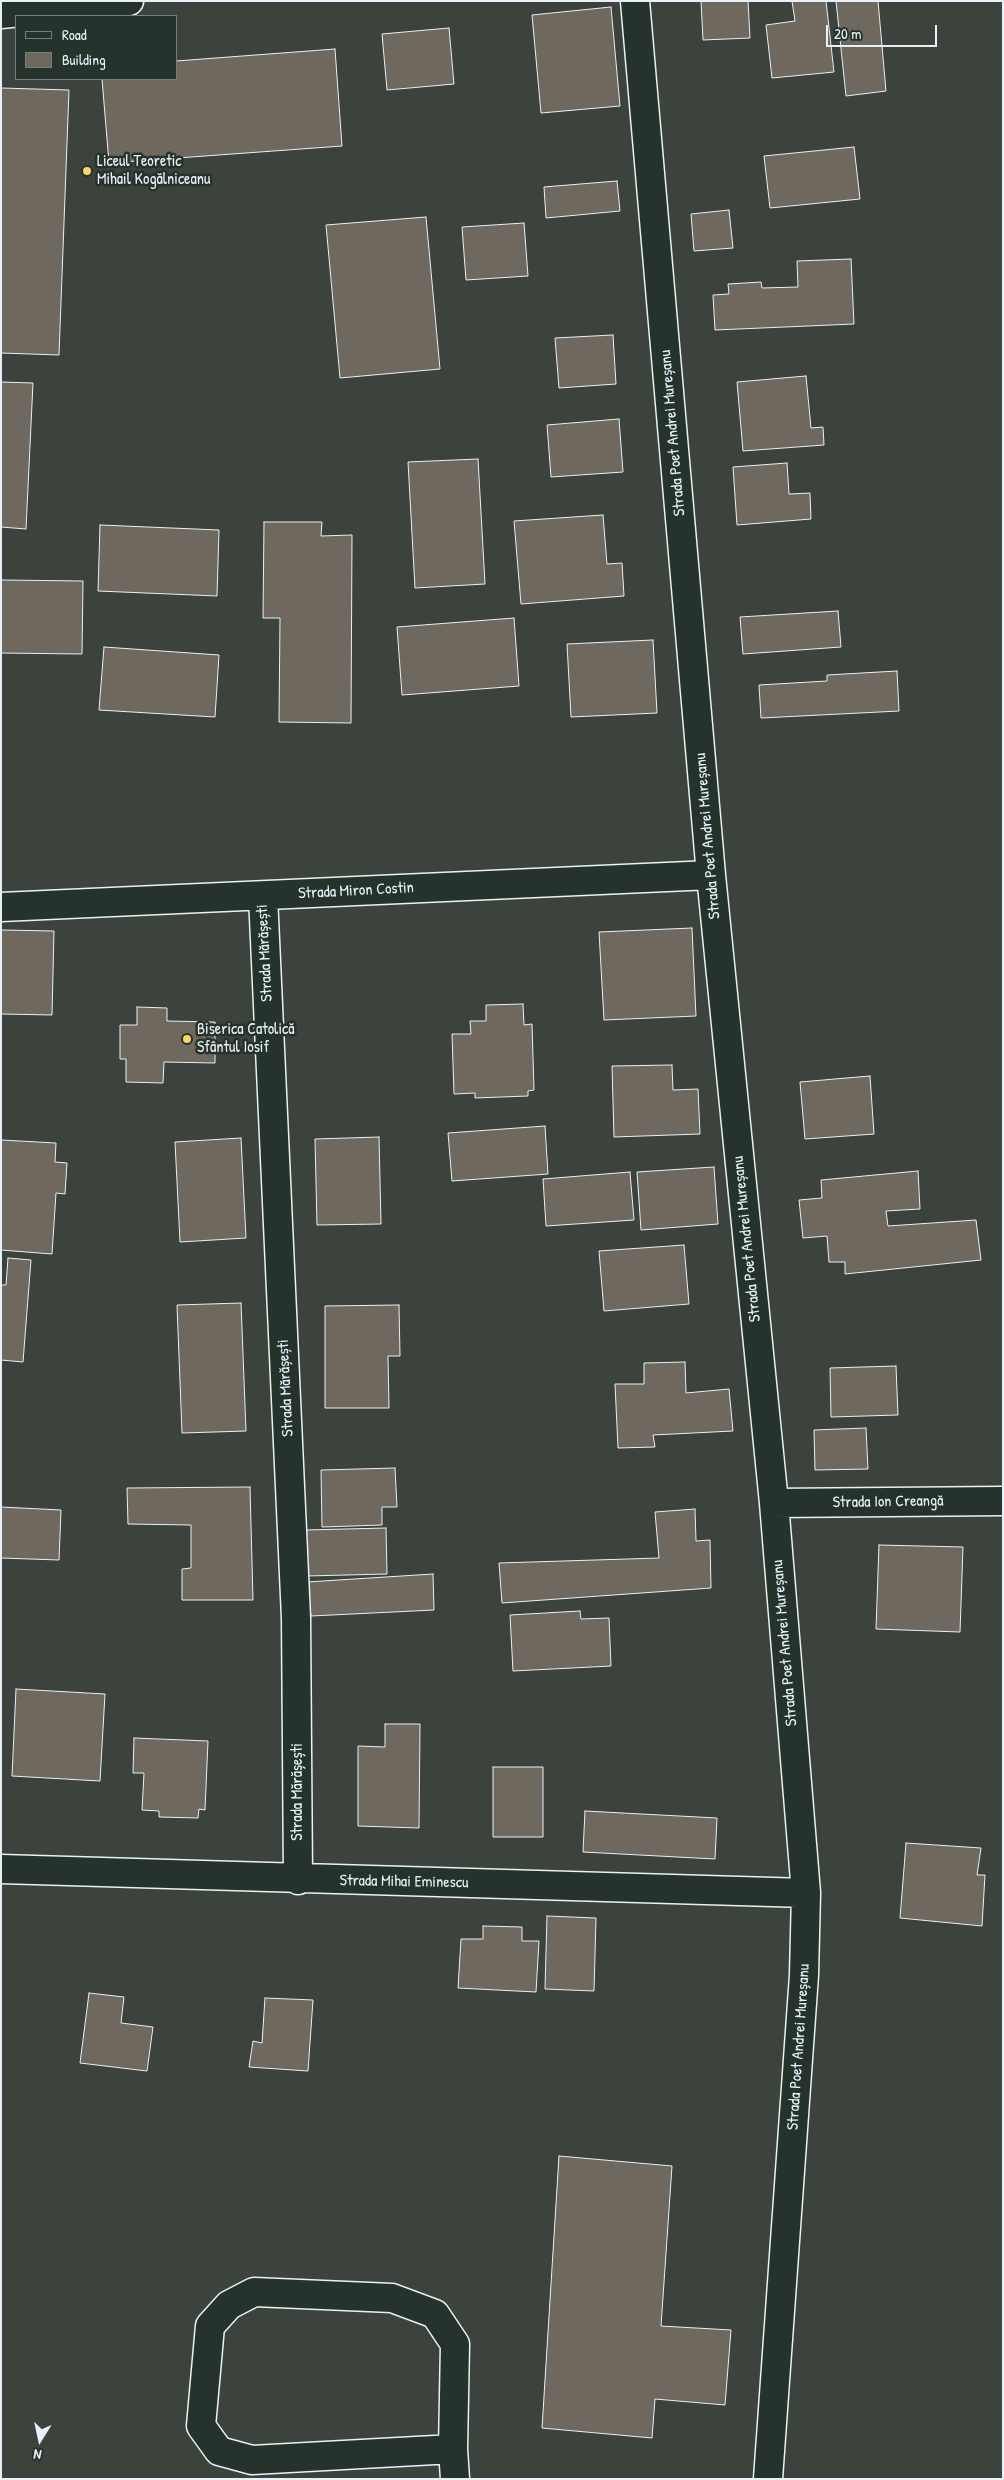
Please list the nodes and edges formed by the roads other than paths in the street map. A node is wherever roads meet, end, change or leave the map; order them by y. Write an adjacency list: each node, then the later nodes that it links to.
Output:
1 (129, 1): 3 (street)
2 (635, 1): 4 (street, Strada Poet Andrei Mureșanu)
3 (1, 14)
4 (711, 874): 5 (street, Strada Miron Costin); 8 (street, Strada Poet Andrei Mureșanu)
5 (263, 896): 6 (street, Strada Miron Costin); 10 (street, Strada Mărășești)
6 (1, 907)
7 (1003, 1501): 8 (street, Strada Ion Creangă)
8 (774, 1503): 11 (street, Strada Poet Andrei Mureșanu)
9 (1, 1870): 10 (street, Strada Mihai Eminescu)
10 (298, 1880): 11 (street, Strada Mihai Eminescu)
11 (806, 1893): 14 (street, Strada Poet Andrei Mureșanu)
12 (453, 2449): 12 (street); 13 (street)
13 (456, 2479)
14 (768, 2479)

